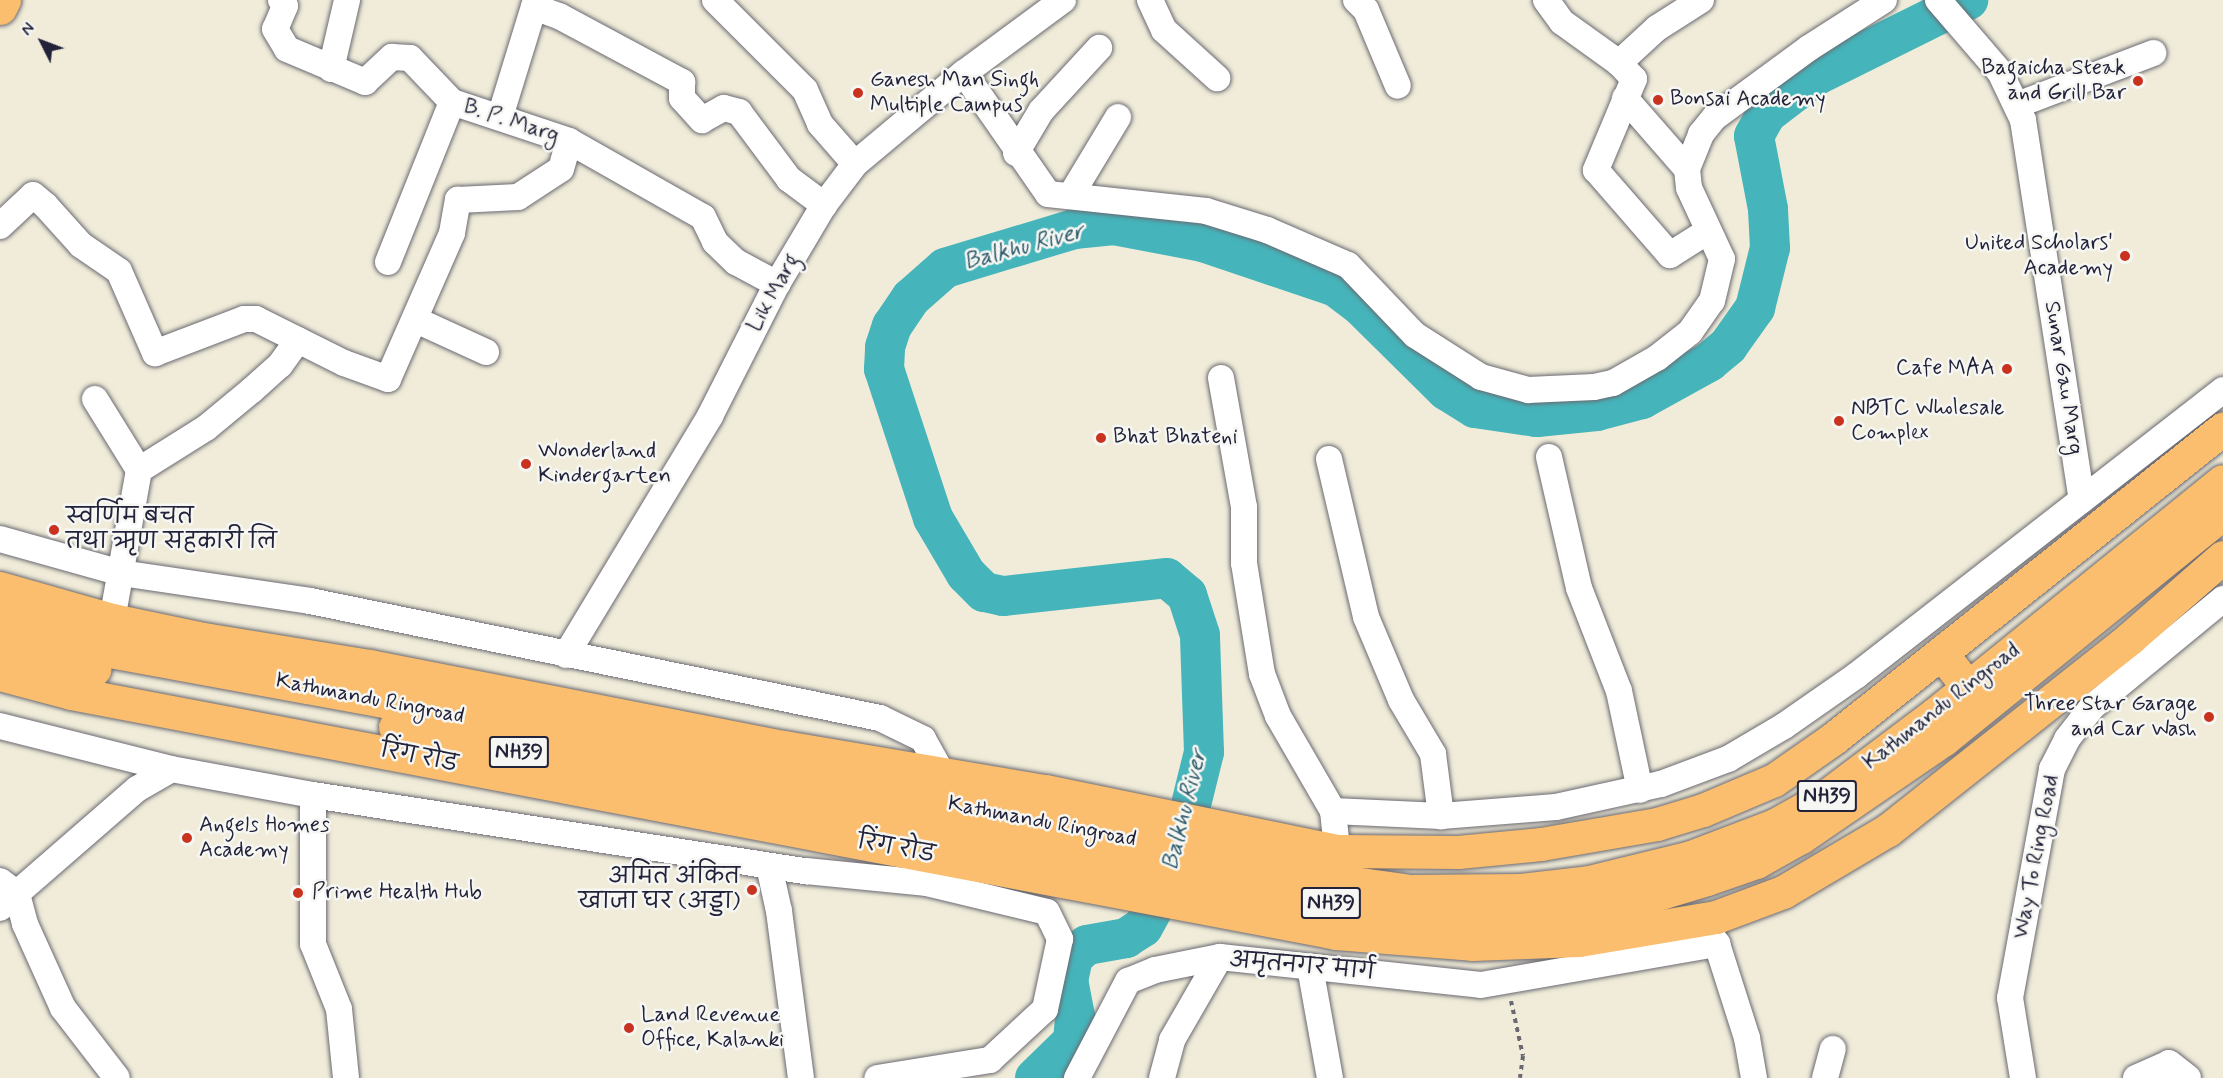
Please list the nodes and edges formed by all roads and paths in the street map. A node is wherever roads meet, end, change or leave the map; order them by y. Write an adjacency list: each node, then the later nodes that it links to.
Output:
1 (3, 0): 13 (main road)
2 (281, 0): 17 (street, B. P. Marg)
3 (347, 0): 17 (street)
4 (716, 0): 28 (street)
5 (1150, 0): 19 (street)
6 (1356, 0): 20 (street)
7 (1546, 0): 16 (street)
8 (1884, 0): 29 (street)
9 (1938, 0): 21 (street, Sunar Gau Marg)
10 (1049, 3): 18 (street, Lik Marg)
11 (535, 4): 24 (street); 31 (street)
12 (1689, 4): 16 (street)
13 (0, 8)
14 (1099, 48): 27 (street)
15 (2153, 53): 21 (street)
16 (1619, 63): 22 (street)
17 (331, 69): 23 (street, B. P. Marg)
18 (964, 73): 27 (street); 28 (street, Lik Marg)
19 (1217, 78)
20 (1398, 86)
21 (2012, 95): 47 (street, Sunar Gau Marg)
22 (1625, 98): 29 (street); 33 (street)
23 (452, 102): 24 (street, B. P. Marg); 34 (street)
24 (500, 117): 26 (street, B. P. Marg)
25 (1118, 117): 30 (street)
26 (569, 141): 35 (street, B. P. Marg); 36 (street)
27 (1016, 153): 30 (street)
28 (855, 164): 31 (street, Lik Marg)
29 (1687, 169): 33 (street)
30 (1071, 195): 33 (street)
31 (824, 205): 35 (street, Lik Marg)
32 (0, 226): 37 (street)
33 (1708, 231)
34 (388, 262)
35 (777, 284): 60 (street, Lik Marg)
36 (416, 320): 37 (street); 38 (street)
37 (298, 340): 45 (street)
38 (486, 352)
39 (1221, 378): 68 (street)
40 (2223, 390): 47 (street)
41 (95, 399): 45 (street)
42 (2223, 429): 53 (main road)
43 (1549, 457): 66 (street)
44 (1329, 459): 69 (street)
45 (139, 470): 52 (street)
46 (2223, 481): 62 (main road, Kathmandu Ringroad / NH39)
47 (2082, 499): 50 (street)
48 (2223, 513): 62 (main road, Kathmandu Ringroad / NH39)
49 (0, 539): 52 (street)
50 (2013, 554): 53 (street); 66 (street)
51 (2223, 557): 75 (main road)
52 (121, 573): 57 (street); 60 (street)
53 (2031, 581): 59 (main road)
54 (0, 588): 57 (main road)
55 (2223, 599): 91 (street, Way To Ring Road)
56 (0, 620): 70 (main road, Kathmandu Ringroad / NH39)
57 (112, 620): 65 (main road)
58 (0, 647): 70 (main road, Kathmandu Ringroad / NH39)
59 (1941, 653): 62 (main road); 73 (main road)
60 (566, 655): 65 (street)
61 (0, 674): 70 (main road, रिंग रोड)
62 (1976, 697): 73 (main road, Kathmandu Ringroad / NH39)
63 (0, 726): 64 (street)
64 (171, 769): 67 (street); 74 (street)
65 (943, 775): 70 (main road)
66 (1640, 790): 69 (street)
67 (313, 795): 71 (street); 82 (street)
68 (1333, 811): 69 (street); 73 (street)
69 (1441, 816)
70 (1041, 833): 72 (main road, Kathmandu Ringroad / NH39); 72 (main road)
71 (769, 866): 83 (street); 84 (street)
72 (1271, 879): 73 (main road, Kathmandu Ringroad / NH39); 73 (main road)
73 (1338, 892): 75 (main road); 78 (street)
74 (6, 894): 81 (street)
75 (1710, 933): 79 (street, अमृतनगर मार्ग); 89 (street)
76 (1220, 957): 77 (street, अमृतनगर मार्ग); 85 (street); 86 (street, अमृतनगर मार्ग)
77 (1310, 967): 78 (street, अमृतनगर मार्ग); 87 (street)
78 (1337, 970): 79 (street, अमृतनगर मार्ग)
79 (1507, 980): 88 (path)
80 (1833, 1048): 90 (street)
81 (117, 1078)
82 (346, 1078)
83 (801, 1078)
84 (877, 1078)
85 (1077, 1078)
86 (1162, 1078)
87 (1330, 1078)
88 (1520, 1078)
89 (1754, 1078)
90 (1825, 1078)
91 (2023, 1078)
92 (2136, 1078): 93 (street)
93 (2188, 1078)

